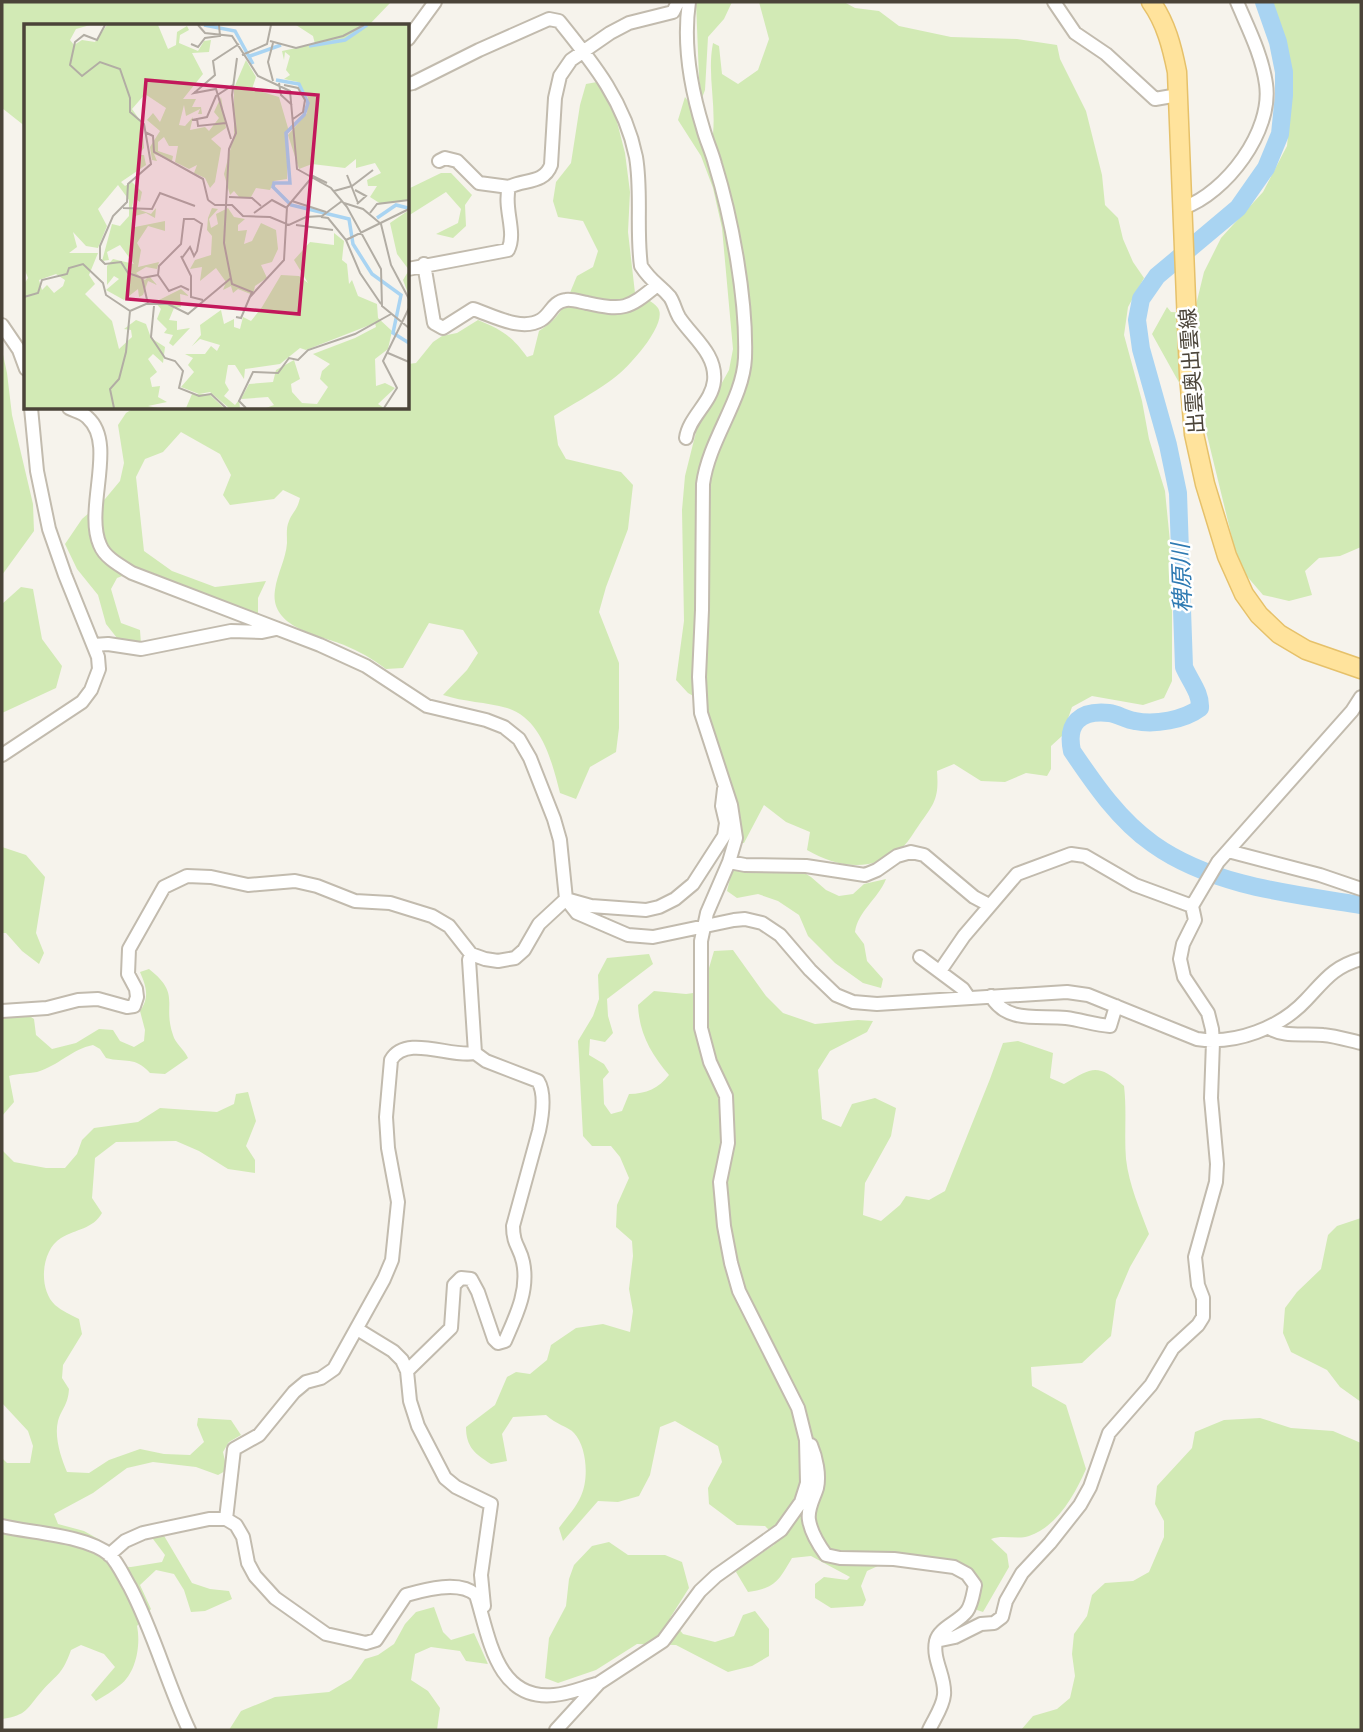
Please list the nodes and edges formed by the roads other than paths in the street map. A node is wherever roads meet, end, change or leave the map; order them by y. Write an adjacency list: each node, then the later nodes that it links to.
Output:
1 (435, 2): 7 (street)
2 (678, 2): 8 (street)
3 (689, 2): 27 (street)
4 (1054, 2): 10 (street)
5 (1151, 2): 10 (main road, 出雲奥出雲線)
6 (1237, 2): 13 (street)
7 (410, 36)
8 (583, 51): 9 (street); 12 (street); 16 (street)
9 (410, 84)
10 (1178, 95): 13 (main road, 出雲奥出雲線)
11 (439, 160): 12 (street)
12 (509, 187): 14 (street)
13 (1183, 208): 24 (main road, 出雲奥出雲線)
14 (424, 264): 15 (street); 16 (street)
15 (410, 268)
16 (656, 286): 21 (street)
17 (2, 325): 18 (street)
18 (24, 364)
19 (32, 410): 23 (street)
20 (73, 410): 22 (street)
21 (686, 438)
22 (276, 629): 23 (street); 31 (street)
23 (94, 645): 26 (street)
24 (1361, 669)
25 (1361, 697): 28 (street)
26 (2, 755)
27 (724, 786): 29 (street); 31 (street)
28 (1228, 851): 30 (street); 33 (street)
29 (729, 862): 32 (street); 34 (street)
30 (1361, 889)
31 (566, 899): 34 (street); 35 (street)
32 (989, 905): 33 (street); 38 (street)
33 (1192, 906): 44 (street)
34 (704, 927): 40 (street); 49 (street)
35 (471, 954): 42 (street); 46 (street)
36 (920, 957): 38 (street)
37 (1361, 959): 43 (street)
38 (940, 971): 40 (street)
39 (991, 996): 40 (street); 41 (street); 41 (street)
40 (969, 998)
41 (1116, 1006): 44 (street)
42 (2, 1011)
43 (1268, 1027): 44 (street); 45 (street)
44 (1221, 1041): 54 (street)
45 (1361, 1043)
46 (475, 1053): 47 (street); 48 (street)
47 (357, 1329): 48 (street); 50 (street)
48 (407, 1371): 53 (street)
49 (806, 1440): 54 (street); 55 (street)
50 (226, 1519): 52 (street); 53 (street)
51 (2, 1526): 52 (street)
52 (109, 1555): 56 (street)
53 (482, 1613): 55 (street)
54 (936, 1641): 58 (street)
55 (599, 1683): 57 (street)
56 (189, 1730)
57 (556, 1730)
58 (929, 1730)

